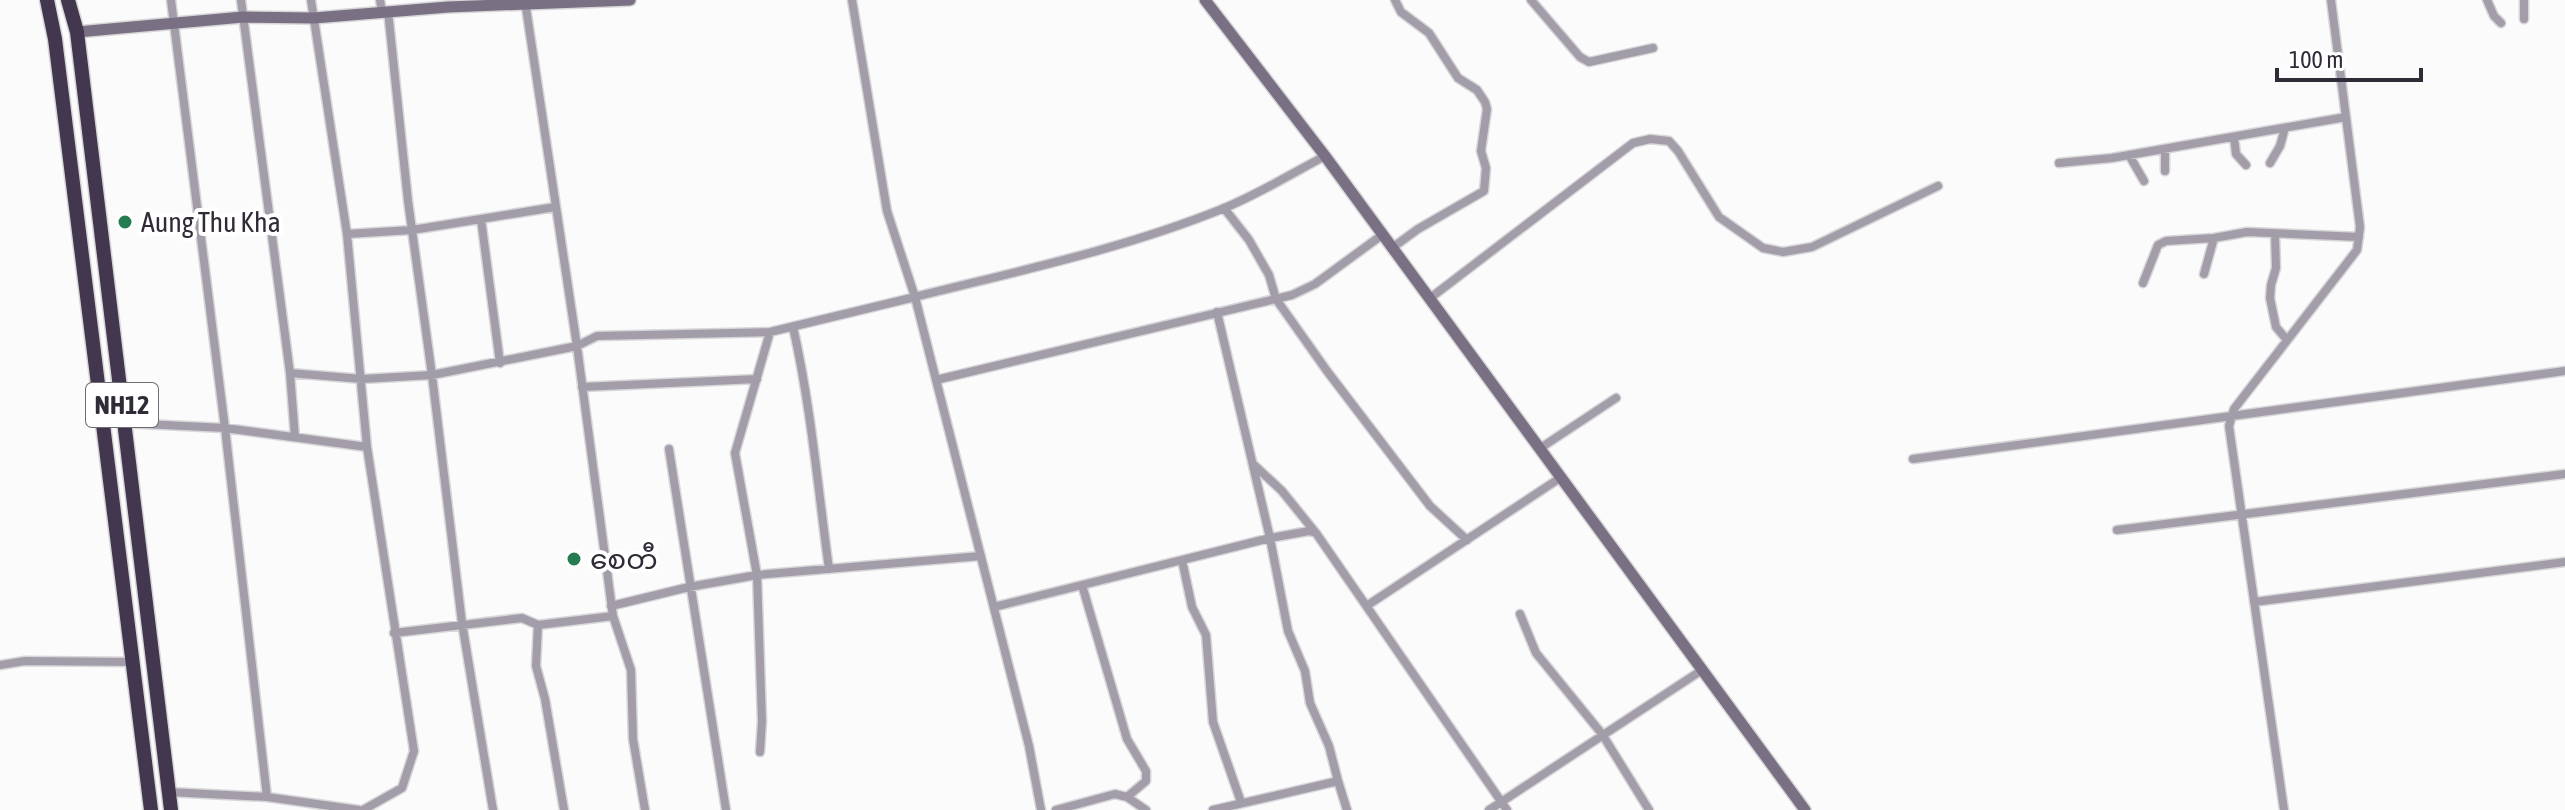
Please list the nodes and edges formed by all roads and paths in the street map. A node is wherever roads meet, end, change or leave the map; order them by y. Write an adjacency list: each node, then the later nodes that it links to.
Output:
1 (47, 0): 98 (highway, NH12)
2 (68, 0): 23 (highway, NH12)
3 (171, 0): 21 (street)
4 (241, 0): 18 (street)
5 (311, 0): 19 (street)
6 (618, 0): 7 (main road); 15 (main road)
7 (630, 0)
8 (852, 0): 49 (street)
9 (1205, 0): 30 (main road)
10 (1395, 0): 46 (street)
11 (1531, 0): 24 (street)
12 (2331, 0): 25 (street)
13 (2487, 0): 22 (street)
14 (2524, 0): 20 (street)
15 (525, 2): 16 (main road); 37 (street)
16 (447, 4): 17 (main road)
17 (383, 7): 19 (main road); 40 (street)
18 (243, 17): 19 (main road); 21 (main road); 59 (street)
19 (314, 18): 41 (street)
20 (2524, 19)
21 (174, 23): 23 (main road); 68 (street)
22 (2501, 23)
23 (77, 32): 67 (highway, NH12)
24 (1653, 48)
25 (2346, 117): 26 (street); 44 (street)
26 (2285, 128): 27 (street); 32 (street)
27 (2234, 137): 28 (street); 33 (street)
28 (2165, 149): 29 (street); 34 (street)
29 (2129, 155): 31 (street); 35 (street)
30 (1325, 156): 38 (street); 43 (main road)
31 (2059, 163)
32 (2270, 163)
33 (2246, 165)
34 (2165, 171)
35 (2144, 181)
36 (1938, 186): 51 (street)
37 (555, 207): 39 (street); 56 (street)
38 (1224, 208): 49 (street); 50 (street)
39 (481, 219): 40 (street); 57 (street)
40 (412, 230): 41 (street); 60 (street)
41 (347, 234): 61 (street)
42 (2275, 234): 44 (street); 45 (street); 55 (street)
43 (1382, 235): 46 (main road); 50 (street)
44 (2359, 237): 55 (street)
45 (2214, 238): 47 (street); 48 (street)
46 (1392, 248): 51 (main road)
47 (2204, 274)
48 (2143, 283)
49 (915, 297): 53 (street); 63 (street)
50 (1276, 299): 52 (street); 81 (street)
51 (1429, 299): 72 (main road)
52 (1217, 312): 63 (street); 74 (street)
53 (793, 327): 54 (street); 85 (street)
54 (770, 332): 56 (street); 62 (street)
55 (2287, 340): 66 (street)
56 (577, 346): 57 (street); 64 (street)
57 (500, 363): 60 (street)
58 (2565, 371): 66 (street)
59 (290, 373): 61 (street); 69 (street)
60 (432, 375): 61 (street); 95 (street)
61 (362, 379): 70 (street)
62 (757, 379): 64 (street); 86 (street)
63 (936, 380): 82 (street)
64 (582, 387): 91 (street)
65 (1616, 398): 72 (street)
66 (2232, 416): 73 (street); 77 (street)
67 (124, 423): 68 (street); 104 (highway, NH12)
68 (225, 428): 69 (street); 105 (street)
69 (295, 437): 70 (street)
70 (367, 447): 97 (street)
71 (669, 449): 88 (street)
72 (1539, 449): 76 (main road)
73 (1913, 459)
74 (1253, 464): 79 (street); 80 (street)
75 (2565, 474): 77 (street)
76 (1560, 478): 81 (street); 100 (main road)
77 (2241, 514): 78 (street); 89 (street)
78 (2117, 530)
79 (1316, 533): 80 (street); 90 (street)
80 (1270, 538): 83 (street); 103 (street)
81 (1467, 540): 90 (street)
82 (981, 556): 85 (street); 92 (street)
83 (1182, 560): 87 (street); 108 (street)
84 (2565, 562): 89 (street)
85 (829, 569): 86 (street)
86 (757, 575): 88 (street); 102 (street)
87 (1082, 585): 92 (street); 106 (street)
88 (689, 587): 91 (street); 115 (street)
89 (2254, 602): 125 (street)
90 (1368, 605): 107 (street)
91 (611, 606): 94 (street)
92 (994, 607): 116 (street)
93 (1520, 614): 101 (street)
94 (613, 616): 96 (street); 114 (street)
95 (462, 623): 96 (street); 97 (street); 112 (street)
96 (538, 625): 113 (street)
97 (394, 633): 111 (street)
98 (134, 662): 99 (street); 109 (highway, NH12)
99 (0, 665)
100 (1702, 670): 101 (street); 124 (main road)
101 (1602, 734): 107 (street); 123 (street)
102 (760, 752)
103 (1338, 781): 108 (street); 120 (street)
104 (169, 792): 105 (street); 110 (highway, NH12)
105 (267, 797): 111 (street)
106 (1127, 797): 117 (street); 118 (street)
107 (1501, 800): 121 (street); 122 (street)
108 (1241, 802): 119 (street)
109 (151, 810)
110 (171, 810)
111 (361, 810)
112 (493, 810)
113 (564, 810)
114 (645, 810)
115 (726, 810)
116 (1041, 810)
117 (1056, 810)
118 (1146, 810)
119 (1213, 810)
120 (1347, 810)
121 (1489, 810)
122 (1507, 810)
123 (1649, 810)
124 (1805, 810)
125 (2284, 810)

